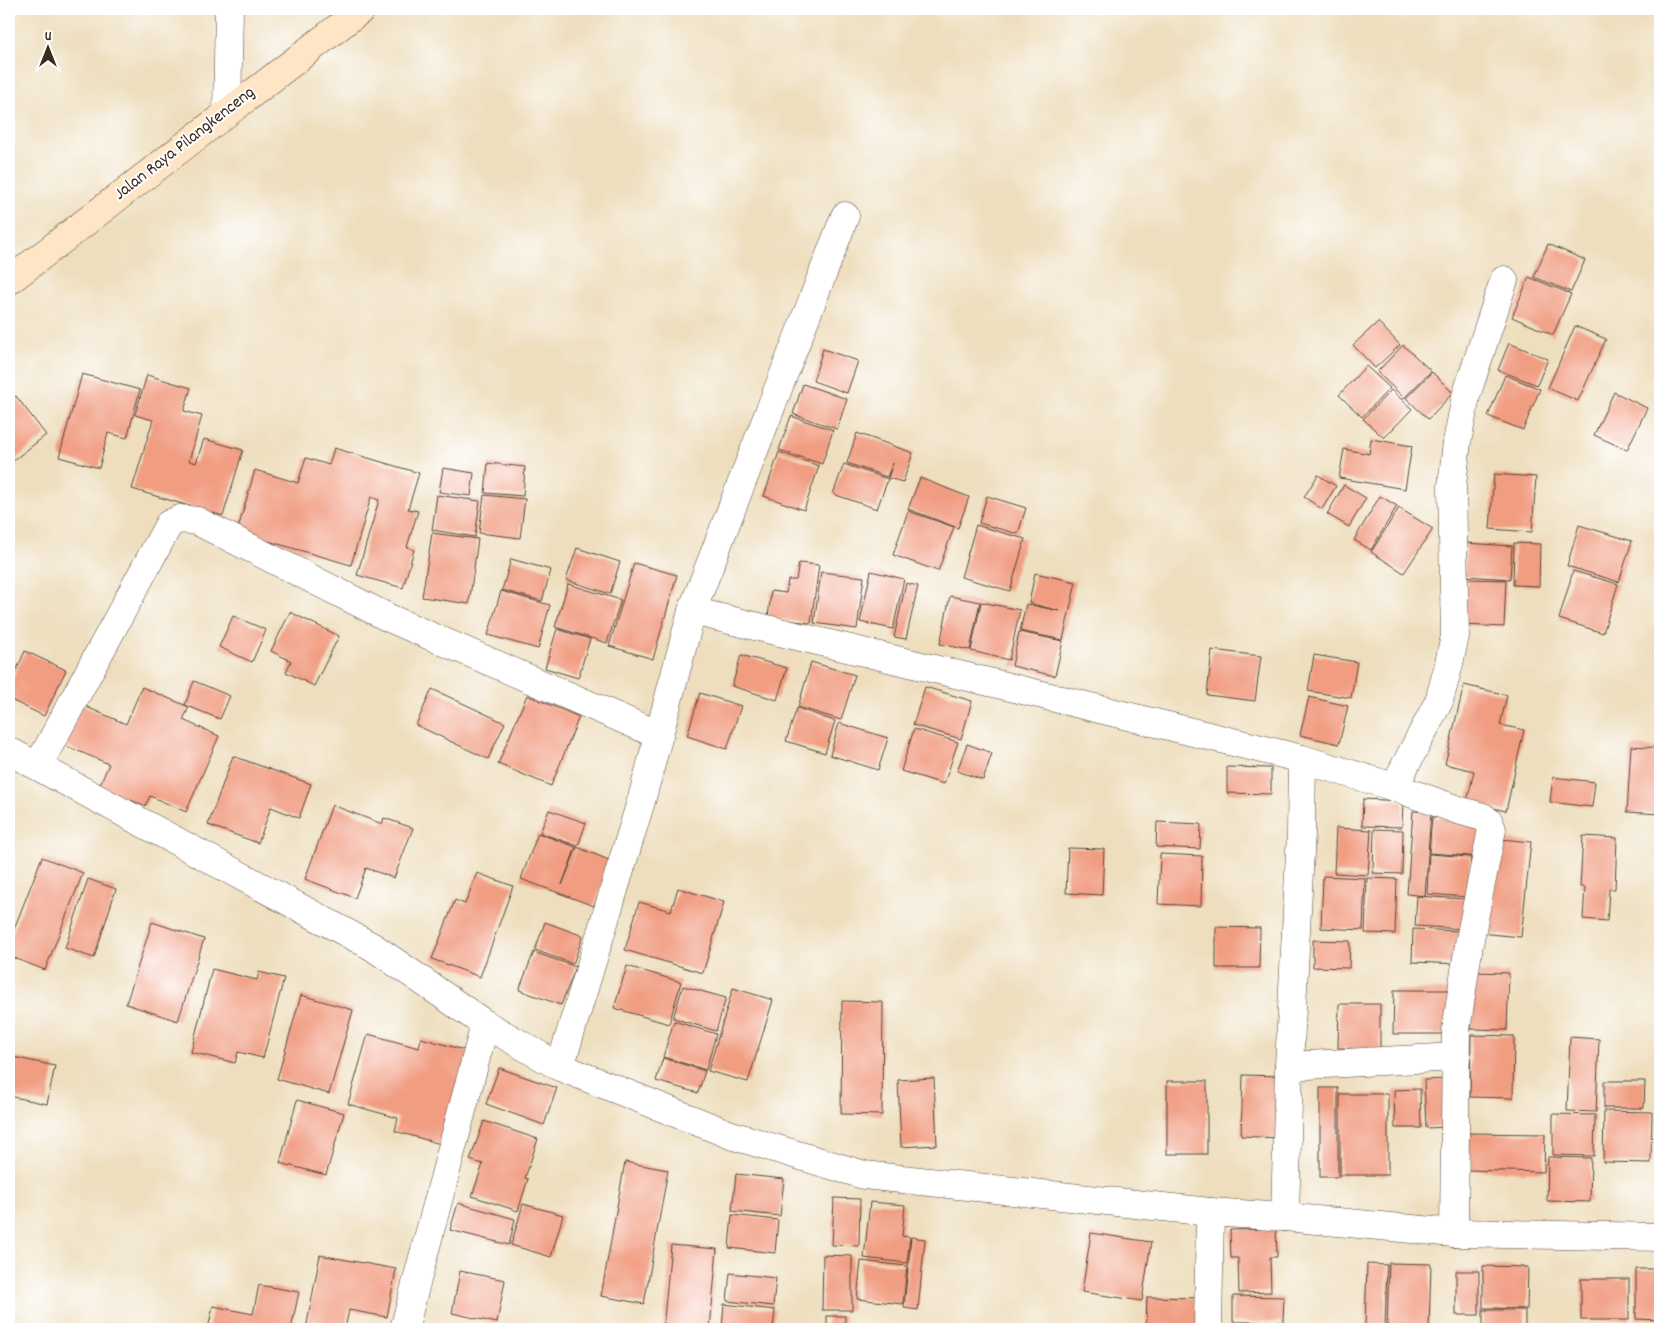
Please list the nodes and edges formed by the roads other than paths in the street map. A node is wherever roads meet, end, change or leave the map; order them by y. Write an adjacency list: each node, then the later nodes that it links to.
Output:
1 (229, 9): 3 (street)
2 (362, 9): 3 (main road, Jalan Raya Pilangkenceng)
3 (227, 112): 6 (main road, Jalan Raya Pilangkenceng)
4 (845, 216): 7 (street)
5 (1504, 280): 12 (street)
6 (9, 281)
7 (692, 611): 8 (street); 10 (street)
8 (659, 735): 11 (street); 16 (street)
9 (9, 750): 11 (street)
10 (1302, 759): 12 (street); 15 (street)
11 (38, 766): 13 (street)
12 (1394, 787): 14 (street)
13 (486, 1024): 16 (street); 21 (street)
14 (1456, 1056): 15 (street); 19 (street)
15 (1289, 1066): 18 (street)
16 (560, 1067): 17 (street)
17 (1210, 1212): 18 (street); 22 (street)
18 (1285, 1217): 19 (street)
19 (1454, 1233): 20 (street)
20 (1660, 1237)
21 (404, 1329)
22 (1208, 1329)

